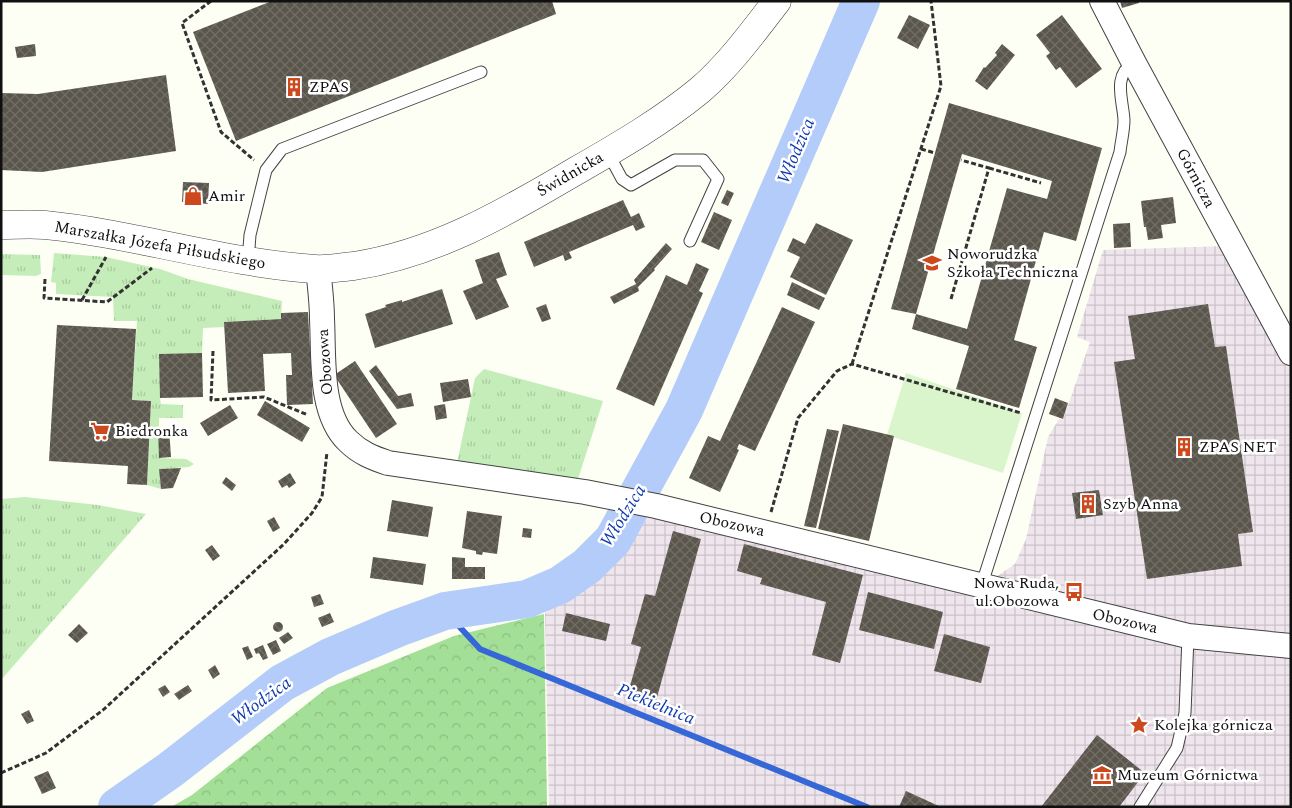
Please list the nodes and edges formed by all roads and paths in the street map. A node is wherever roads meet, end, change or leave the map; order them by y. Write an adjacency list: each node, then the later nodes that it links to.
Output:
1 (211, 1): 12 (path)
2 (777, 1): 8 (street, Świdnicka)
3 (932, 1): 7 (path)
4 (1102, 1): 5 (street, Górnicza)
5 (1134, 63): 24 (street, Górnicza); 29 (lane)
6 (480, 72): 12 (lane)
7 (922, 149): 9 (path); 25 (path)
8 (608, 153): 15 (lane); 19 (street, Świdnicka)
9 (935, 153)
10 (961, 160): 11 (path)
11 (989, 168): 13 (path); 21 (path)
12 (266, 170): 17 (lane)
13 (1041, 183)
14 (1, 225): 17 (street, Marszałka Józefa Piłsudskiego)
15 (690, 241)
16 (106, 257): 22 (path)
17 (248, 262): 19 (street, Marszałka Józefa Piłsudskiego)
18 (153, 267): 22 (path)
19 (318, 269): 27 (street, Obozowa)
20 (45, 279): 22 (path)
21 (951, 299)
22 (82, 300)
23 (213, 350): 27 (path)
24 (1291, 353)
25 (852, 364): 26 (path); 28 (path)
26 (1028, 415)
27 (336, 422): 28 (street, Obozowa); 32 (path)
28 (766, 532): 29 (street, Obozowa)
29 (981, 587): 30 (street, Obozowa)
30 (1188, 636): 31 (street, Obozowa); 33 (lane)
31 (1291, 646)
32 (1, 773)
33 (1140, 807)

